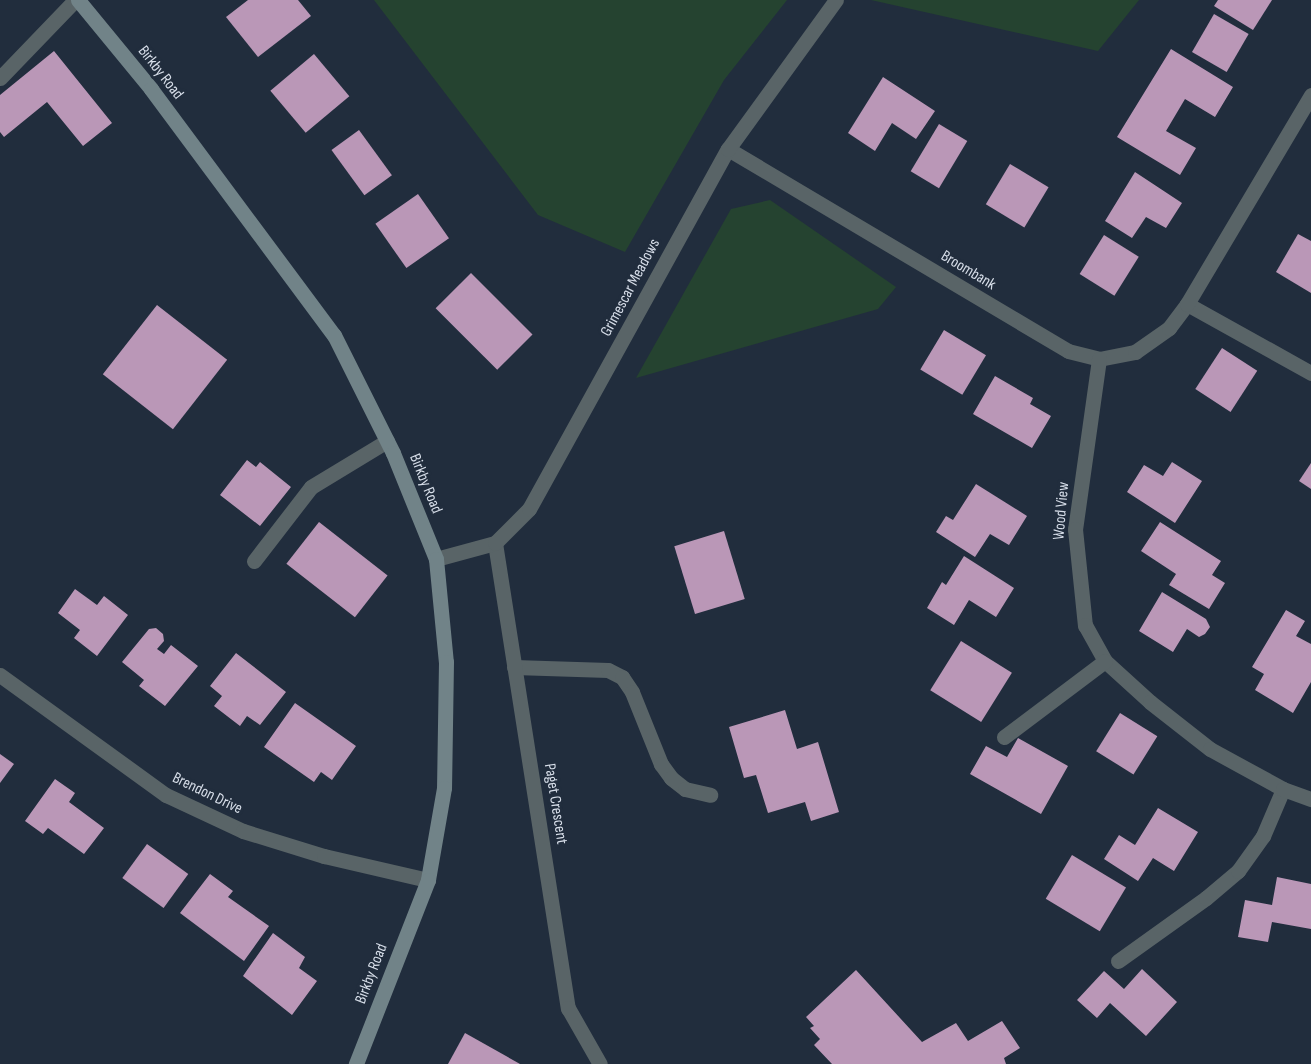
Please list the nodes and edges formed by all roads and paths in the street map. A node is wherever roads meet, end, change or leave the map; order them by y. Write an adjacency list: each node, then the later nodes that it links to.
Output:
1 (77, 0): 3 (street); 9 (street, Birkby Road)
2 (836, 0): 5 (street, Grimescar Meadows)
3 (0, 78)
4 (1311, 95): 6 (street, Broombank)
5 (728, 149): 7 (street, Broombank); 10 (street, Grimescar Meadows)
6 (1187, 304): 7 (street, Broombank); 8 (street)
7 (1099, 360): 13 (street, Wood View)
8 (1311, 373)
9 (387, 441): 11 (street, Birkby Road); 12 (street)
10 (495, 543): 11 (street); 14 (street, Paget Crescent)
11 (436, 559): 20 (street, Birkby Road)
12 (254, 561)
13 (1105, 661): 16 (street); 17 (street, Wood View)
14 (514, 667): 18 (street); 23 (street, Paget Crescent)
15 (0, 675): 20 (street, Brendon Drive)
16 (1004, 737)
17 (1283, 789): 19 (street, Wood View); 21 (street)
18 (710, 795)
19 (1311, 799)
20 (428, 880): 22 (street, Birkby Road)
21 (1118, 961)
22 (356, 1064)
23 (600, 1064)

